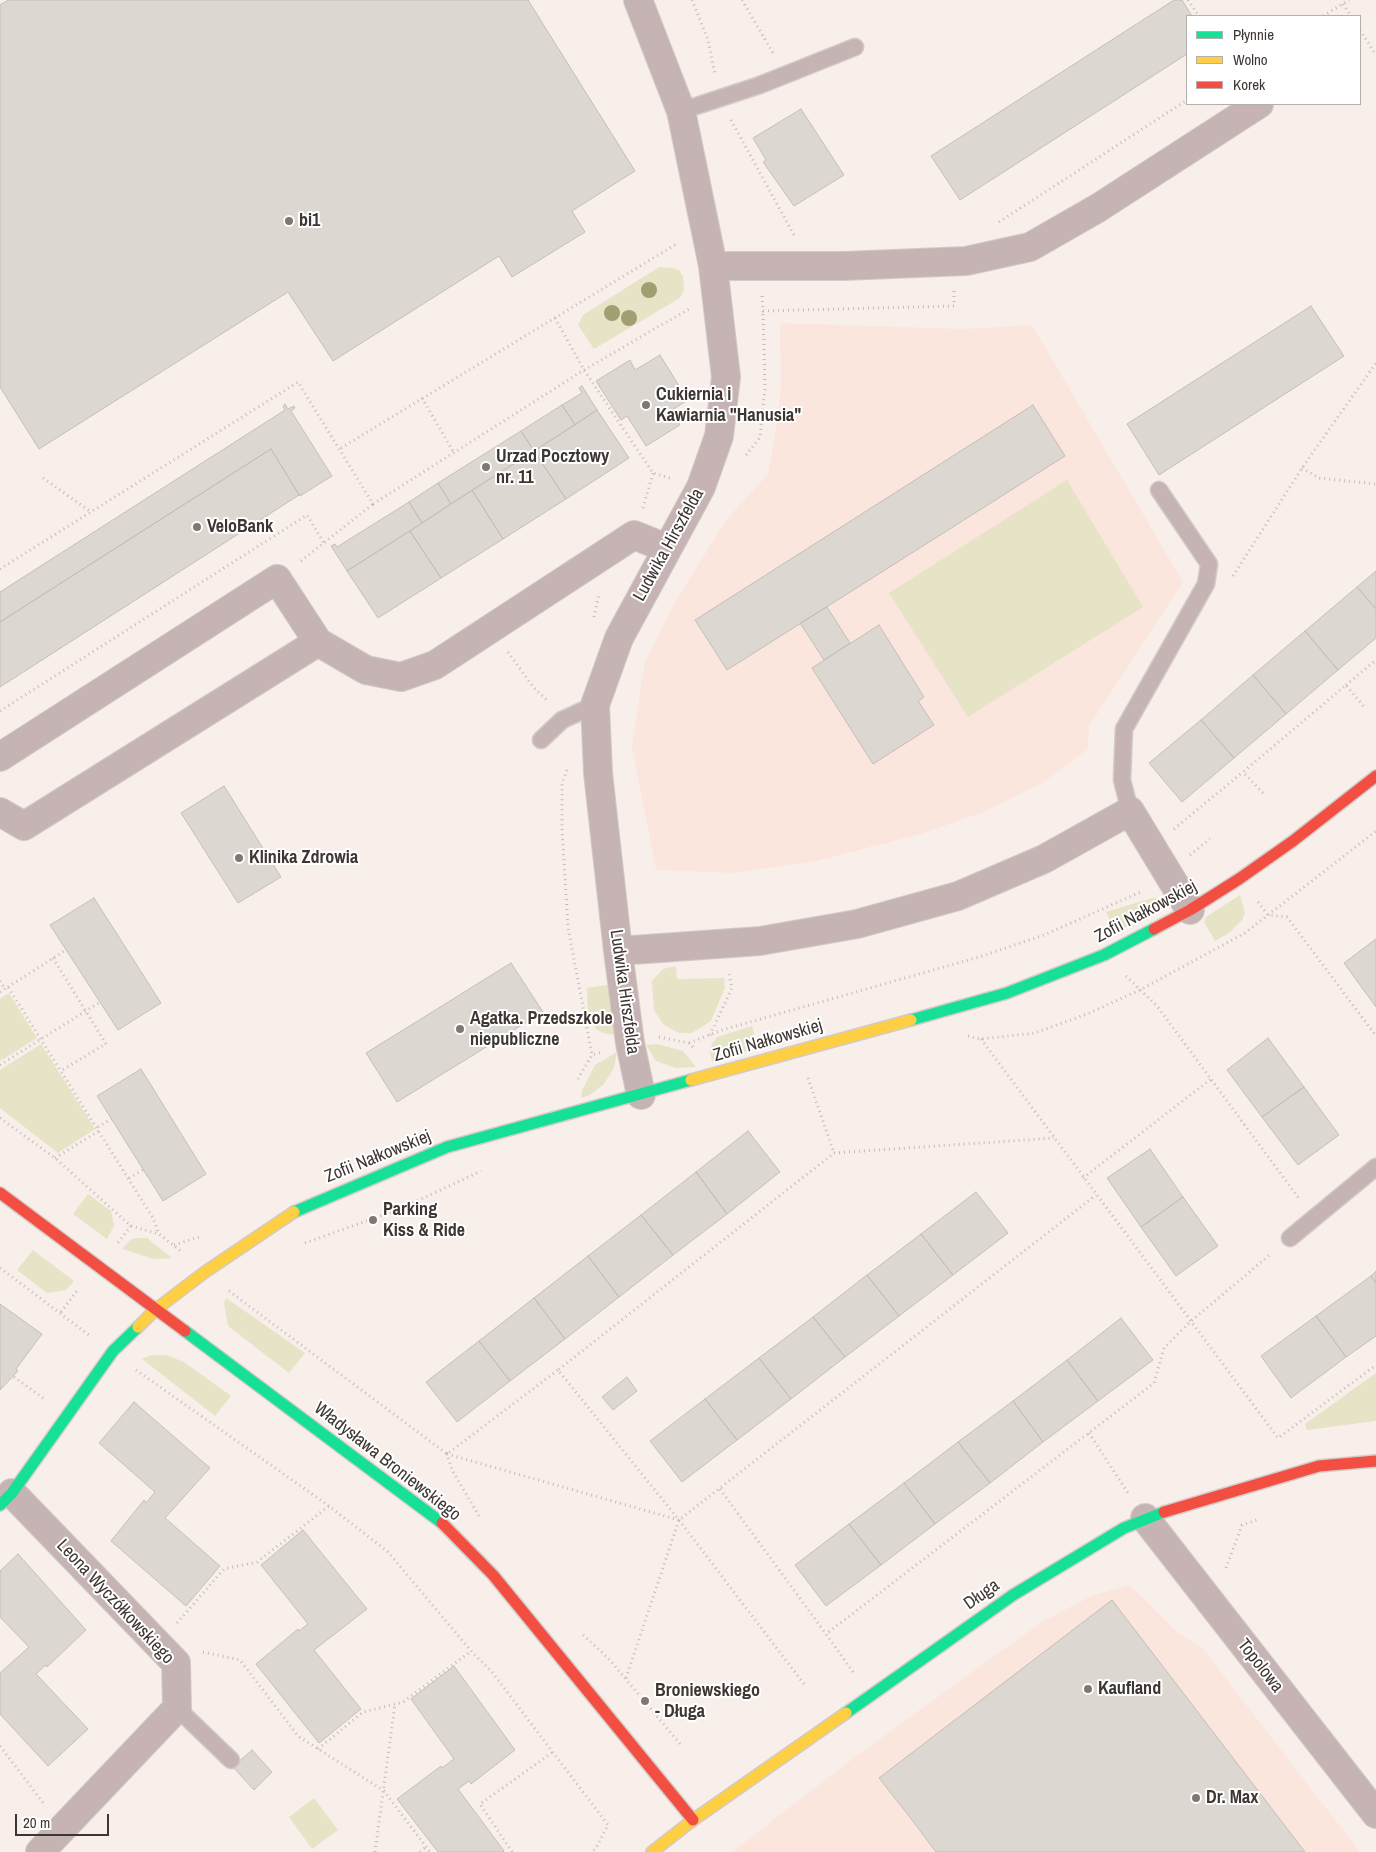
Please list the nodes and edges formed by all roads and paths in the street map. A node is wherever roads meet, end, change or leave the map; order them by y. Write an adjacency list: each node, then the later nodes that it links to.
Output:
1 (638, 0): 17 (street, Ludwika Hirszfelda)
2 (692, 0): 14 (path)
3 (742, 0): 13 (path)
4 (1188, 0): 7 (path)
5 (1349, 0): 6 (path)
6 (1343, 4): 8 (path); 9 (path)
7 (1198, 15)
8 (1325, 15)
9 (1350, 15)
10 (1361, 32): 12 (path)
11 (855, 47): 14 (lane)
12 (1376, 55)
13 (778, 61)
14 (722, 97): 17 (lane); 20 (path)
15 (1186, 101): 19 (path)
16 (1257, 105): 21 (street)
17 (681, 111): 18 (street, Ludwika Hirszfelda)
18 (705, 226): 21 (street, Ludwika Hirszfelda); 23 (path)
19 (991, 227)
20 (798, 242)
21 (713, 266): 22 (street, Ludwika Hirszfelda)
22 (718, 292): 28 (path); 38 (street, Ludwika Hirszfelda)
23 (554, 318): 24 (path); 26 (path)
24 (577, 357)
25 (1376, 363): 29 (path)
26 (422, 398): 27 (path); 28 (path)
27 (340, 448): 34 (path); 35 (path)
28 (454, 453): 34 (path)
29 (1302, 468): 32 (path); 41 (path)
30 (653, 473): 36 (path)
31 (43, 478): 35 (path)
32 (1376, 484)
33 (1159, 490): 58 (lane)
34 (373, 504): 37 (path)
35 (91, 512): 39 (path)
36 (634, 536): 38 (street); 44 (street)
37 (324, 543): 40 (path); 50 (path)
38 (666, 548): 48 (street, Ludwika Hirszfelda)
39 (0, 569)
40 (278, 579): 44 (street); 53 (street)
41 (1230, 581)
42 (600, 589): 43 (path)
43 (593, 624)
44 (318, 642): 59 (street)
45 (1376, 660): 47 (path)
46 (523, 673): 51 (path)
47 (1346, 685): 49 (path); 55 (path)
48 (595, 705): 51 (lane); 67 (street, Ludwika Hirszfelda)
49 (1365, 708)
50 (0, 711)
51 (562, 720): 52 (lane)
52 (541, 740)
53 (0, 757)
54 (568, 765): 80 (path)
55 (1243, 772): 57 (path); 60 (path)
56 (1376, 776): 63 (street, Zofii Nałkowskiej)
57 (1263, 793)
58 (1130, 811): 62 (street); 65 (street)
59 (0, 812)
60 (1167, 834)
61 (1210, 839): 62 (path)
62 (1178, 869): 63 (street); 75 (path)
63 (1190, 910): 68 (street, Zofii Nałkowskiej)
64 (1287, 917): 76 (path)
65 (727, 943): 67 (street); 75 (path)
66 (66, 950): 69 (path)
67 (618, 951): 84 (street, Ludwika Hirszfelda)
68 (1104, 955): 83 (path); 84 (street, Zofii Nałkowskiej)
69 (52, 958): 71 (path); 74 (path)
70 (0, 982): 71 (path)
71 (6, 988): 72 (path); 77 (path)
72 (0, 992)
73 (100, 1002): 74 (path)
74 (86, 1010): 77 (path); 82 (path)
75 (710, 1035): 79 (path)
76 (1376, 1036)
77 (42, 1039): 81 (path); 82 (path)
78 (981, 1039): 89 (path)
79 (689, 1043)
80 (592, 1055)
81 (0, 1066)
82 (62, 1070): 88 (path)
83 (1211, 1079): 95 (path); 98 (path)
84 (641, 1095): 104 (street, Zofii Nałkowskiej)
85 (815, 1097): 90 (path)
86 (0, 1118): 91 (path)
87 (111, 1119): 88 (path)
88 (99, 1129): 91 (path); 94 (path)
89 (1054, 1138): 90 (path); 95 (path)
90 (834, 1153): 109 (path)
91 (55, 1158): 99 (path)
92 (1376, 1167): 101 (lane)
93 (143, 1170): 94 (path)
94 (129, 1178): 100 (path)
95 (1083, 1178): 97 (path)
96 (0, 1193): 102 (street, Władysława Broniewskiego)
97 (1096, 1195): 106 (path); 116 (path)
98 (1298, 1196)
99 (131, 1226): 100 (path); 102 (path)
100 (159, 1234): 104 (path)
101 (1290, 1238): 106 (path)
102 (98, 1266): 105 (street, Władysława Broniewskiego)
103 (0, 1268): 107 (path)
104 (205, 1272): 105 (street, Zofii Nałkowskiej); 113 (path)
105 (155, 1310): 107 (street, Zofii Nałkowskiej); 141 (street, Władysława Broniewskiego)
106 (1190, 1322): 108 (path); 112 (path)
107 (113, 1351): 117 (street, Zofii Nałkowskiej); 118 (path)
108 (1376, 1364)
109 (558, 1370): 113 (path); 121 (path)
110 (14, 1377): 111 (path)
111 (45, 1400)
112 (1089, 1433): 115 (path); 125 (path)
113 (446, 1454): 120 (path); 121 (path)
114 (1376, 1461): 119 (street, Długa)
115 (1118, 1477)
116 (720, 1489): 121 (path); 125 (path)
117 (6, 1499): 126 (street, Leona Wyczółkowskiego)
118 (329, 1506): 126 (path); 127 (path)
119 (1145, 1518): 140 (street, Topolowa); 141 (street, Długa)
120 (482, 1520)
121 (679, 1520): 129 (path); 130 (path)
122 (1257, 1520): 123 (path)
123 (1226, 1568)
124 (581, 1632): 129 (path)
125 (826, 1634): 128 (path)
126 (158, 1644): 132 (street, Leona Wyczółkowskiego); 135 (path)
127 (471, 1651): 131 (path); 136 (path)
128 (843, 1657)
129 (626, 1678): 133 (path)
130 (804, 1684)
131 (395, 1704): 135 (path); 138 (path)
132 (178, 1708): 137 (lane); 143 (street)
133 (681, 1745)
134 (0, 1746): 139 (path)
135 (318, 1749): 138 (path)
136 (553, 1752): 147 (path); 148 (path)
137 (231, 1760)
138 (384, 1791): 142 (path); 144 (path)
139 (44, 1804)
140 (1376, 1814)
141 (693, 1820): 149 (street, Długa)
142 (426, 1847): 145 (path); 146 (path)
143 (40, 1852)
144 (375, 1852)
145 (420, 1852)
146 (430, 1852)
147 (512, 1852)
148 (592, 1852)
149 (652, 1852)

